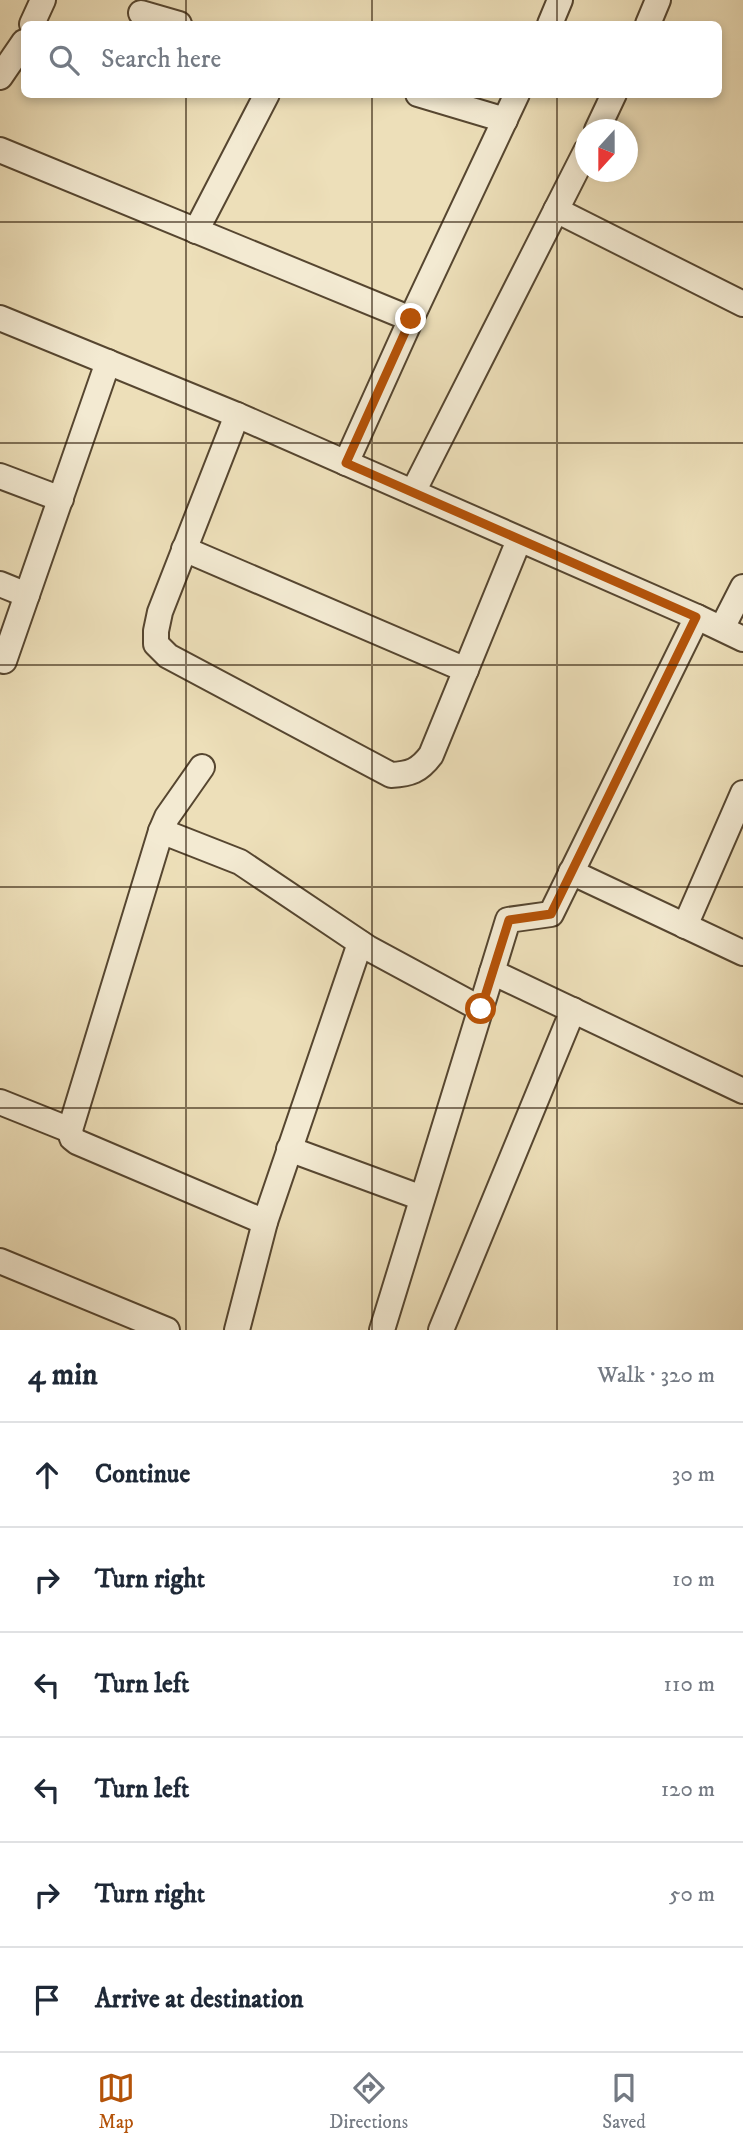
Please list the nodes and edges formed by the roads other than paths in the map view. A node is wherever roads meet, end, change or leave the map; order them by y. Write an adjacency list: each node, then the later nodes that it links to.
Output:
1 (43, 0): 5 (street)
2 (560, 0): 7 (street)
3 (659, 0): 8 (street)
4 (141, 13): 6 (street)
5 (33, 21)
6 (169, 21)
7 (551, 21)
8 (649, 21)
9 (21, 46): 10 (street)
10 (0, 76)
11 (265, 98): 20 (street)
12 (431, 98): 16 (street)
13 (515, 98): 16 (street)
14 (612, 98): 15 (street)
15 (602, 119)
16 (505, 120): 23 (street)
17 (0, 150): 20 (street)
18 (575, 173): 19 (street)
19 (556, 210): 21 (street); 28 (street)
20 (196, 231): 23 (street)
21 (743, 304)
22 (0, 317): 24 (street)
23 (411, 319): 26 (street)
24 (108, 362): 25 (street); 29 (street)
25 (237, 415): 26 (street); 31 (street)
26 (346, 463): 28 (street)
27 (0, 476): 29 (street)
28 (413, 492): 30 (street)
29 (61, 499): 34 (street)
30 (519, 540): 35 (street); 38 (street)
31 (184, 549): 38 (street); 38 (street)
32 (0, 584): 34 (street)
33 (743, 587): 36 (street)
34 (27, 595): 37 (street)
35 (696, 617): 36 (street); 42 (street)
36 (732, 634)
37 (5, 661)
38 (466, 670)
39 (202, 767): 41 (street)
40 (743, 793): 43 (street)
41 (161, 831): 44 (street); 51 (street)
42 (572, 872): 43 (street); 46 (street)
43 (685, 926): 45 (street)
44 (360, 943): 47 (street); 52 (street)
45 (743, 953)
46 (492, 972): 47 (street); 48 (street)
47 (481, 1009): 53 (street)
48 (573, 1010): 49 (street); 59 (street)
49 (743, 1091)
50 (0, 1102): 51 (street)
51 (70, 1130): 54 (street)
52 (289, 1149): 53 (street); 54 (street)
53 (422, 1198): 58 (street)
54 (265, 1222): 57 (street)
55 (0, 1261): 56 (street)
56 (167, 1330)
57 (237, 1330)
58 (382, 1330)
59 (441, 1330)

